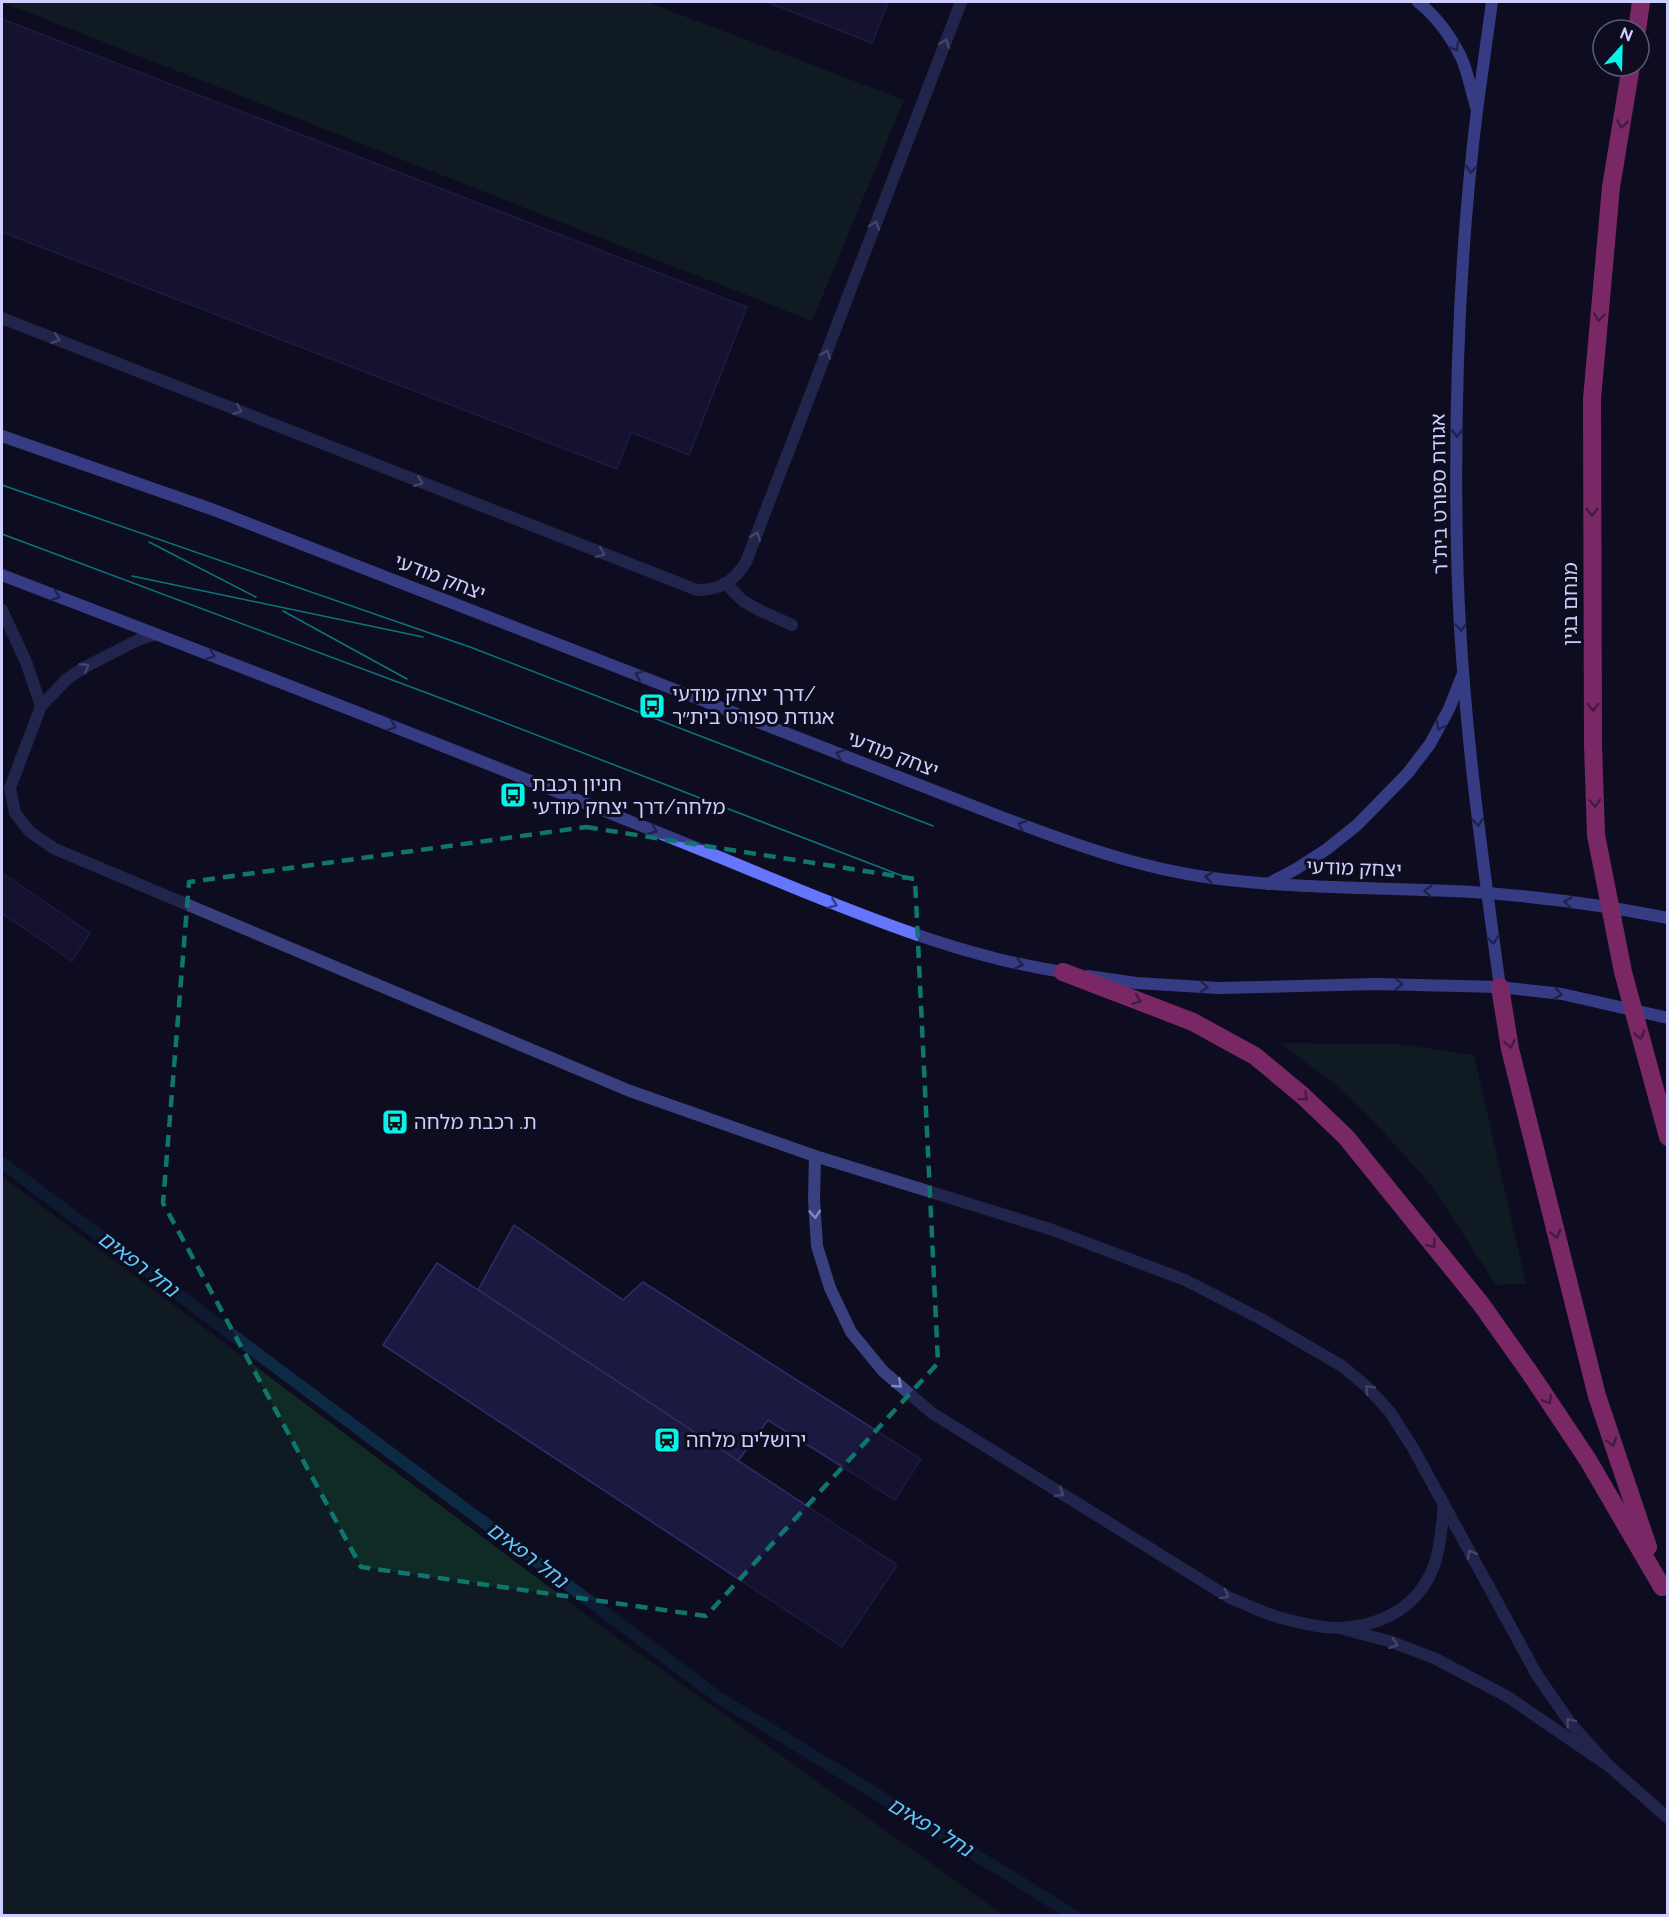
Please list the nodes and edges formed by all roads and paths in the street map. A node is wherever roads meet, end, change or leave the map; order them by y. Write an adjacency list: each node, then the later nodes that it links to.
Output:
1 (961, 2): 11 (lane, one-way to 1)
2 (1418, 2): 7 (main road, one-way to 7)
3 (1492, 2): 7 (main road, אגודת ספורט בית"ר)
4 (1641, 2): 5 (highway)
5 (1638, 18)
6 (1629, 78): 23 (highway, מנחם בגין, one-way to 23, bridge)
7 (1477, 111): 15 (main road, אגודת ספורט בית"ר, one-way to 15)
8 (2, 318): 11 (lane, one-way to 11)
9 (2, 436): 17 (main road, יצחק מודעי, one-way to 9)
10 (2, 575): 14 (main road, one-way to 14)
11 (725, 584): 13 (lane)
12 (2, 610): 16 (lane)
13 (792, 625)
14 (156, 634): 16 (lane, one-way to 14); 20 (main road, one-way to 20)
15 (1464, 672): 17 (main road, one-way to 17); 18 (main road, אגודת ספורט בית"ר, one-way to 18)
16 (41, 706): 24 (lane)
17 (1267, 884): 18 (main road, יצחק מודעי, one-way to 17)
18 (1487, 893): 19 (main road, יצחק מודעי, one-way to 18); 21 (main road, אגודת ספורט בית"ר, one-way to 21)
19 (1668, 918)
20 (1063, 972): 21 (main road, one-way to 21); 26 (highway, one-way to 26)
21 (1500, 987): 22 (main road, one-way to 22); 26 (highway, one-way to 26)
22 (1668, 1018)
23 (1668, 1137)
24 (815, 1156): 25 (lane, one-way to 24); 27 (lane, one-way to 27)
25 (1444, 1504): 27 (lane); 28 (lane, one-way to 25)
26 (1665, 1593)
27 (1338, 1628): 28 (lane, one-way to 28)
28 (1609, 1766): 29 (lane)
29 (1668, 1818)

